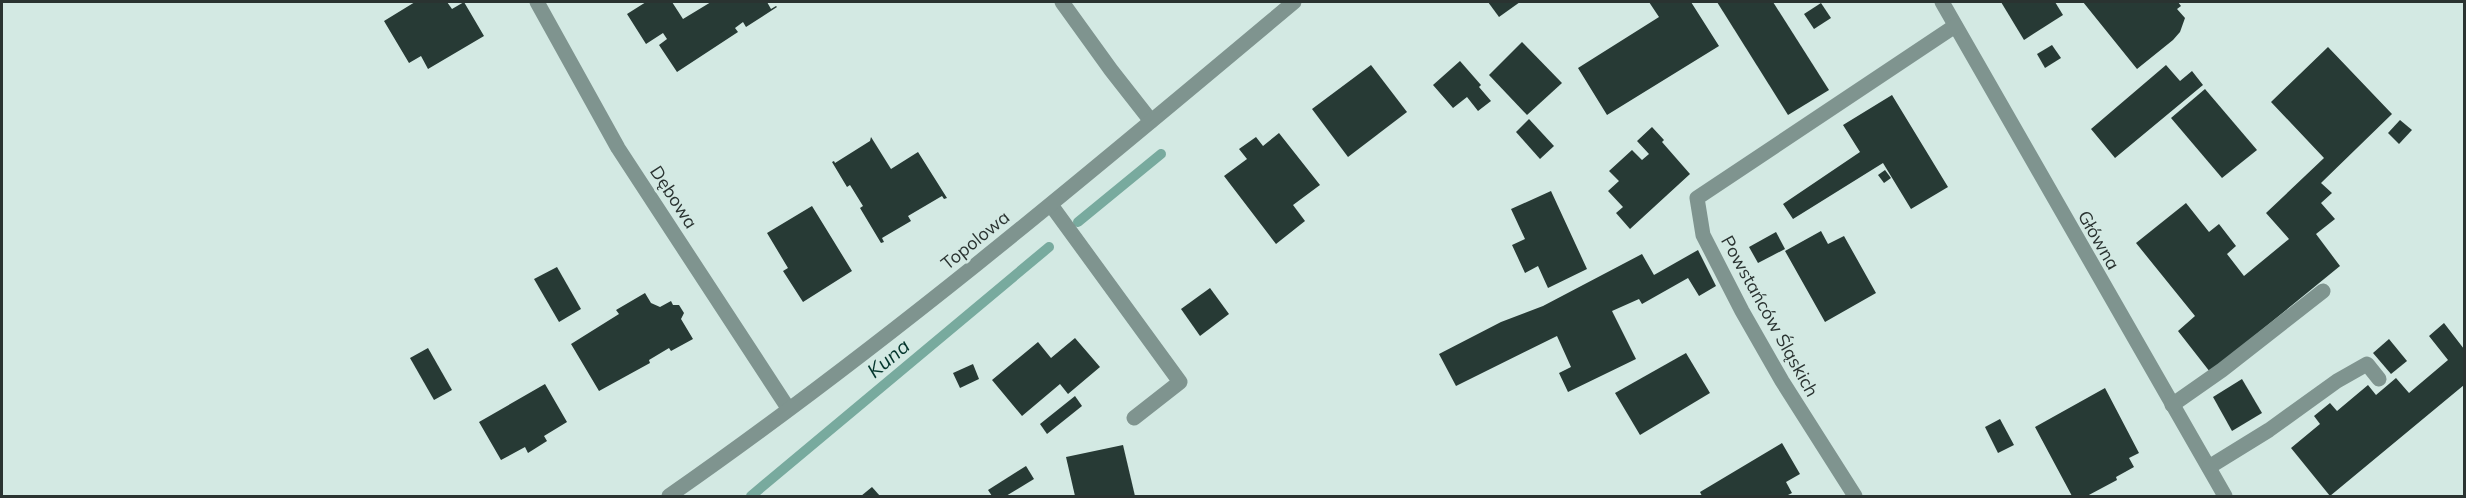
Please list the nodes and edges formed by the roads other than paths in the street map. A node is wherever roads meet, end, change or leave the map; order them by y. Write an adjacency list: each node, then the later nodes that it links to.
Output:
1 (537, 2): 11 (street, Dębowa)
2 (1062, 2): 6 (street)
3 (1294, 2): 6 (street, Topolowa)
4 (1942, 2): 5 (street, Główna)
5 (1955, 26): 10 (street, Główna); 15 (street, Powstańców Śląskich)
6 (1152, 121): 7 (street, Topolowa)
7 (1051, 204): 11 (street, Topolowa); 12 (street)
8 (2323, 291): 10 (street)
9 (2379, 379): 13 (street)
10 (2172, 405): 13 (street, Główna)
11 (788, 408): 14 (street, Topolowa)
12 (1134, 418)
13 (2209, 467): 16 (street, Główna)
14 (669, 496)
15 (1855, 496)
16 (2224, 496)

